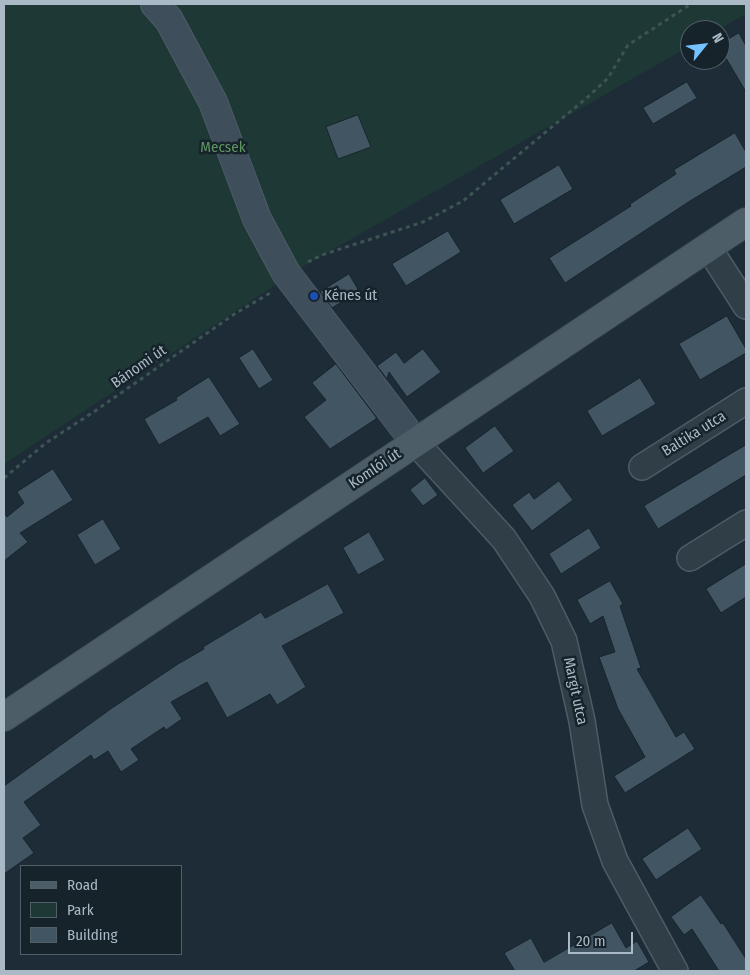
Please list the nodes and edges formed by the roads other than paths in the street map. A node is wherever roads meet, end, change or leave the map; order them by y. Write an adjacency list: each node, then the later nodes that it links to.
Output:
1 (155, 4): 6 (street)
2 (746, 222): 3 (main road, Komlói út)
3 (708, 247): 4 (street); 6 (main road, Komlói út)
4 (746, 306)
5 (746, 401): 7 (street, Baltika utca)
6 (415, 442): 10 (main road, Komlói út); 11 (street, Margit utca)
7 (642, 467)
8 (746, 523): 9 (street)
9 (690, 558)
10 (4, 717)
11 (674, 971)

